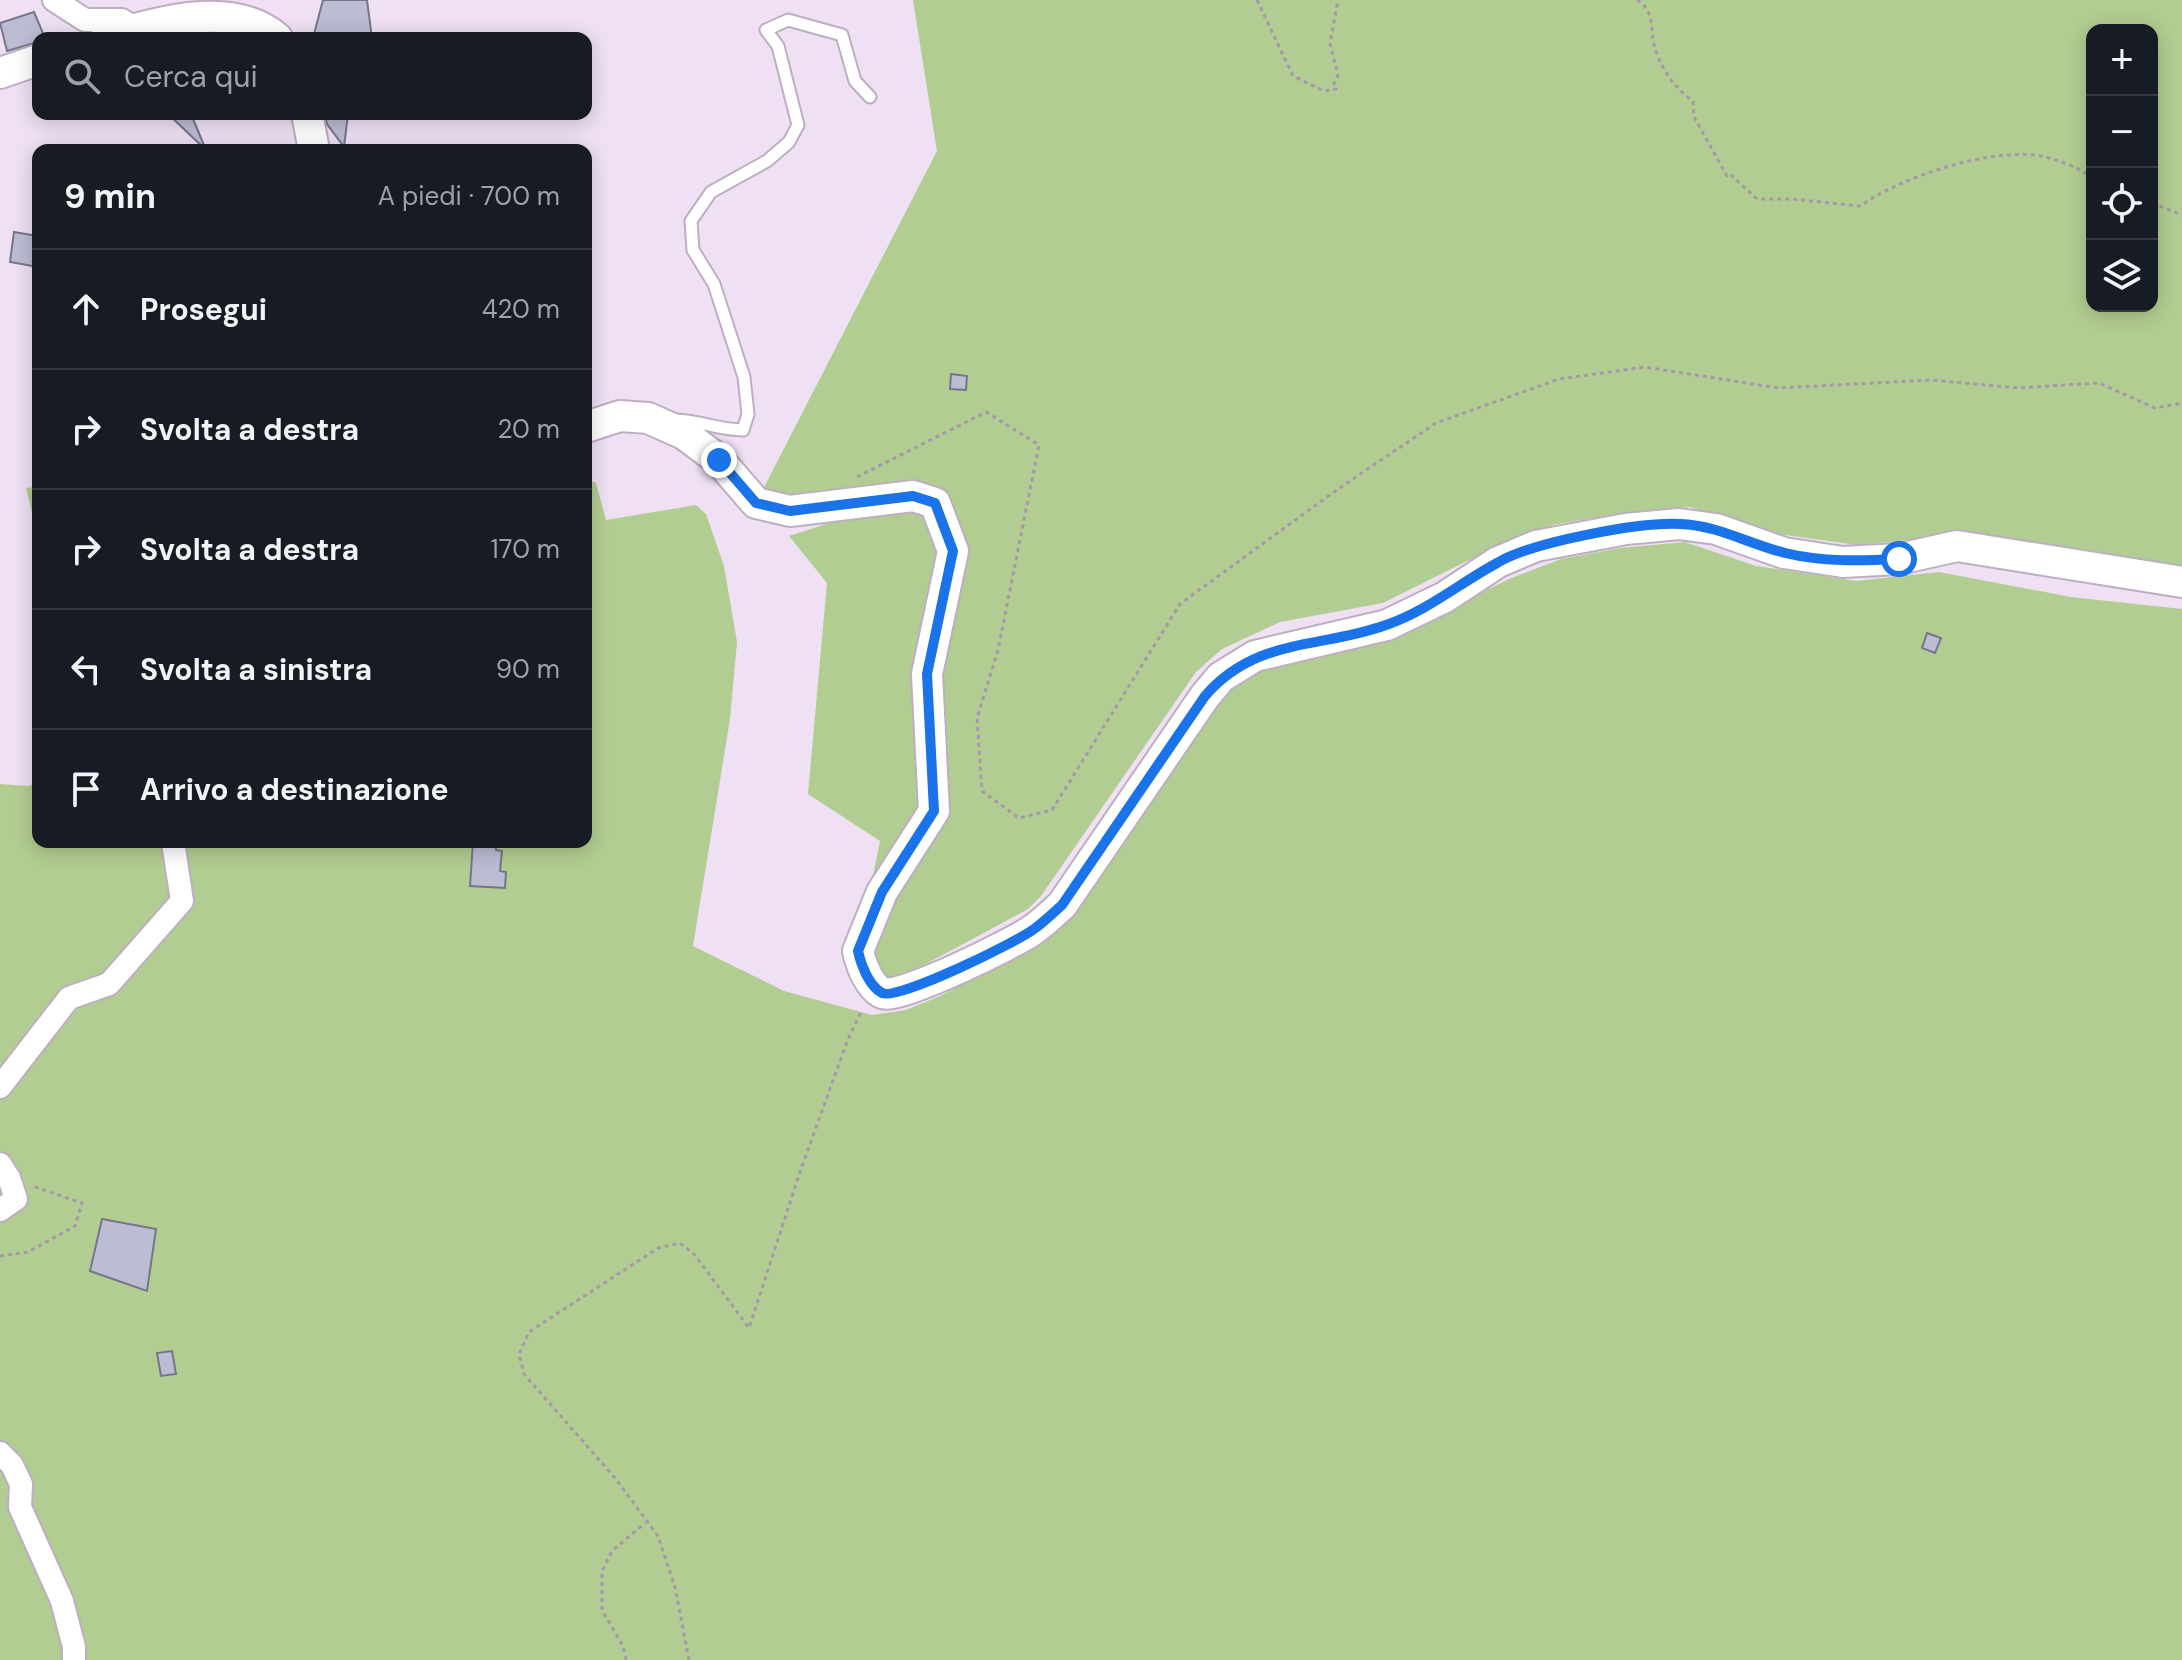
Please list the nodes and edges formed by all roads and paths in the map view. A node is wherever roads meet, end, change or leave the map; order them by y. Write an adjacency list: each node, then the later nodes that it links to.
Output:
1 (54, 0): 5 (street)
2 (1257, 0): 3 (path)
3 (1338, 0)
4 (1637, 0): 13 (path)
5 (135, 28): 6 (main road); 7 (main road)
6 (123, 32)
7 (272, 32)
8 (32, 62): 9 (main road)
9 (0, 73)
10 (870, 97): 17 (lane)
11 (308, 120): 12 (main road)
12 (313, 144)
13 (2086, 174)
14 (2158, 205): 15 (path)
15 (2182, 215)
16 (2182, 403): 19 (path)
17 (648, 418): 18 (main road); 22 (main road)
18 (592, 425)
19 (846, 483)
20 (2182, 582): 22 (main road)
21 (174, 848): 23 (street)
22 (874, 985): 28 (path)
23 (0, 1087)
24 (5, 1171): 25 (street); 26 (path)
25 (0, 1210)
26 (0, 1256)
27 (0, 1453): 29 (street)
28 (646, 1523): 30 (path); 31 (path)
29 (74, 1660)
30 (626, 1660)
31 (689, 1660)

